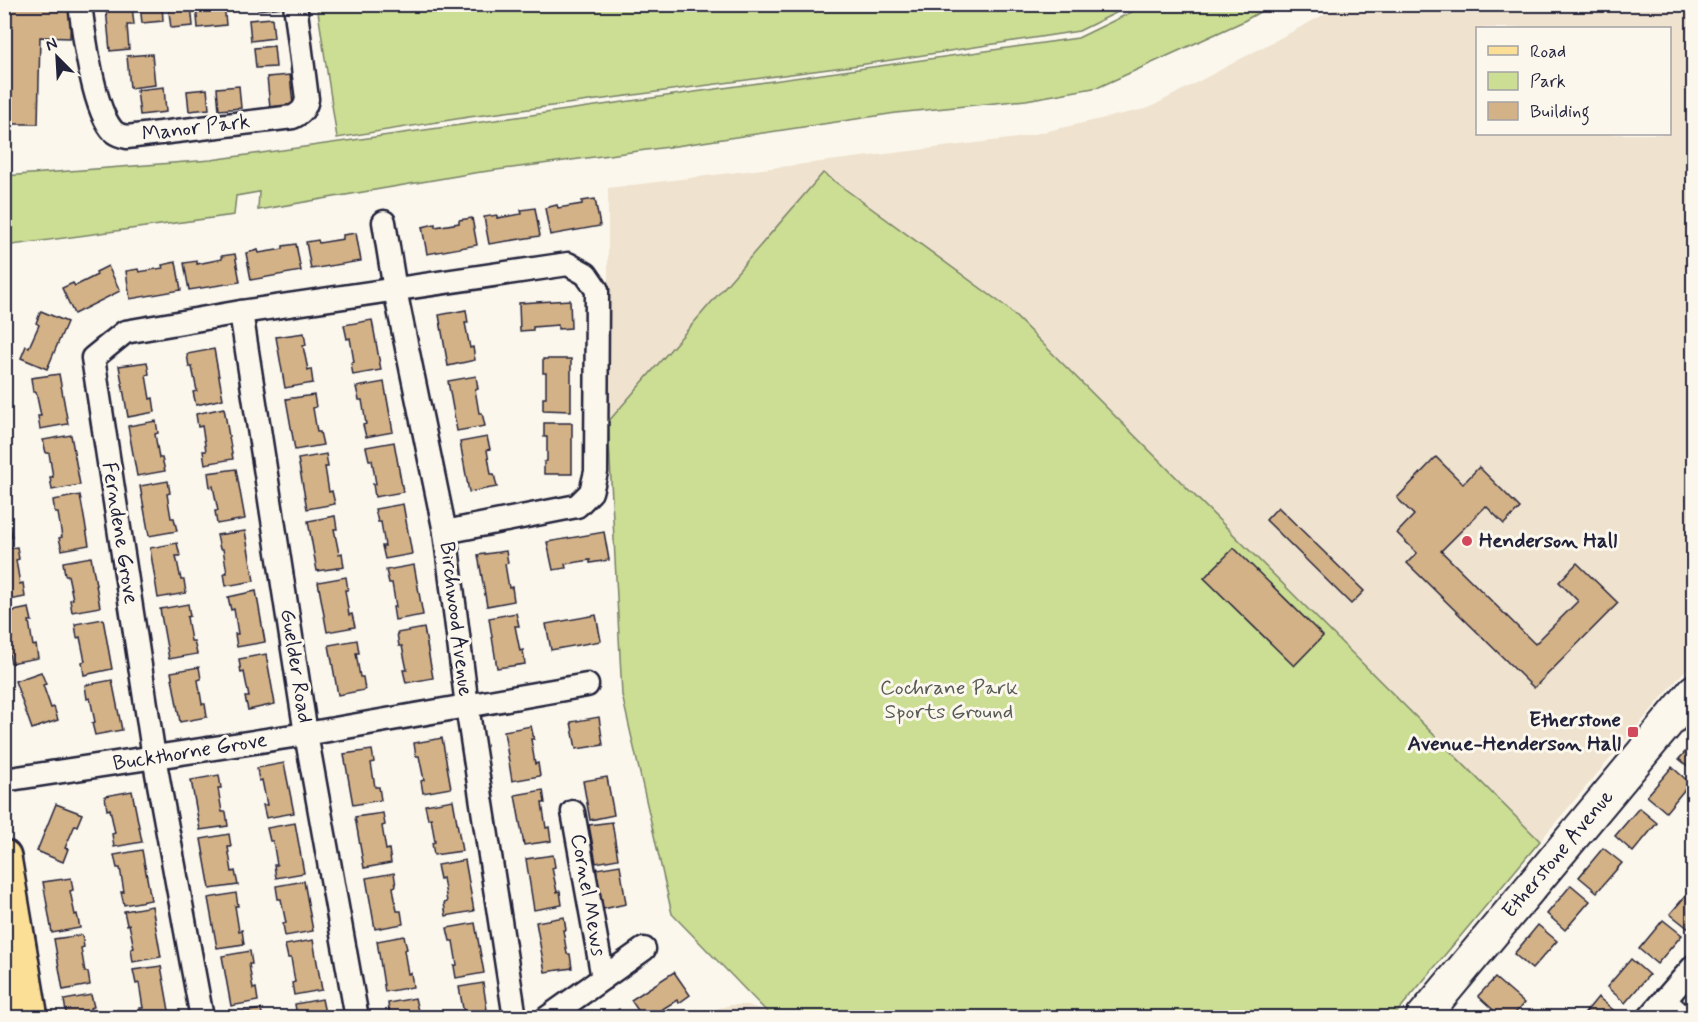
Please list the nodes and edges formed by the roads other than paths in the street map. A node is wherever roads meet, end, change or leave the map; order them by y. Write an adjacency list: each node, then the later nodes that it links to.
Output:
1 (80, 4): 2 (street, Manor Park)
2 (295, 4)
3 (384, 222): 4 (street, Birchwood Avenue)
4 (394, 290): 5 (street, Ferndene Grove); 6 (street, Birchwood Avenue); 6 (street, Ferndene Grove)
5 (241, 312): 10 (street, Guelder Road); 11 (street, Ferndene Grove)
6 (445, 532): 9 (street, Birchwood Avenue)
7 (588, 685): 9 (street, Buckthorne Grove)
8 (1694, 691): 20 (street, Etherstone Avenue)
9 (467, 706): 10 (street, Buckthorne Grove); 25 (street, Birchwood Avenue)
10 (306, 734): 11 (street, Buckthorne Grove); 24 (street, Guelder Road)
11 (154, 757): 12 (street, Buckthorne Grove); 23 (street, Ferndene Grove)
12 (4, 780)
13 (573, 812): 17 (street, Cornel Mews)
14 (4, 857): 22 (main road)
15 (644, 949): 17 (street)
16 (1694, 966): 18 (street)
17 (603, 978): 26 (street)
18 (1664, 999): 27 (street); 28 (street)
19 (4, 1002): 21 (main road)
20 (1433, 1014)
21 (7, 1017)
22 (31, 1017)
23 (202, 1017)
24 (357, 1017)
25 (515, 1017)
26 (548, 1017)
27 (1649, 1017)
28 (1684, 1017)

